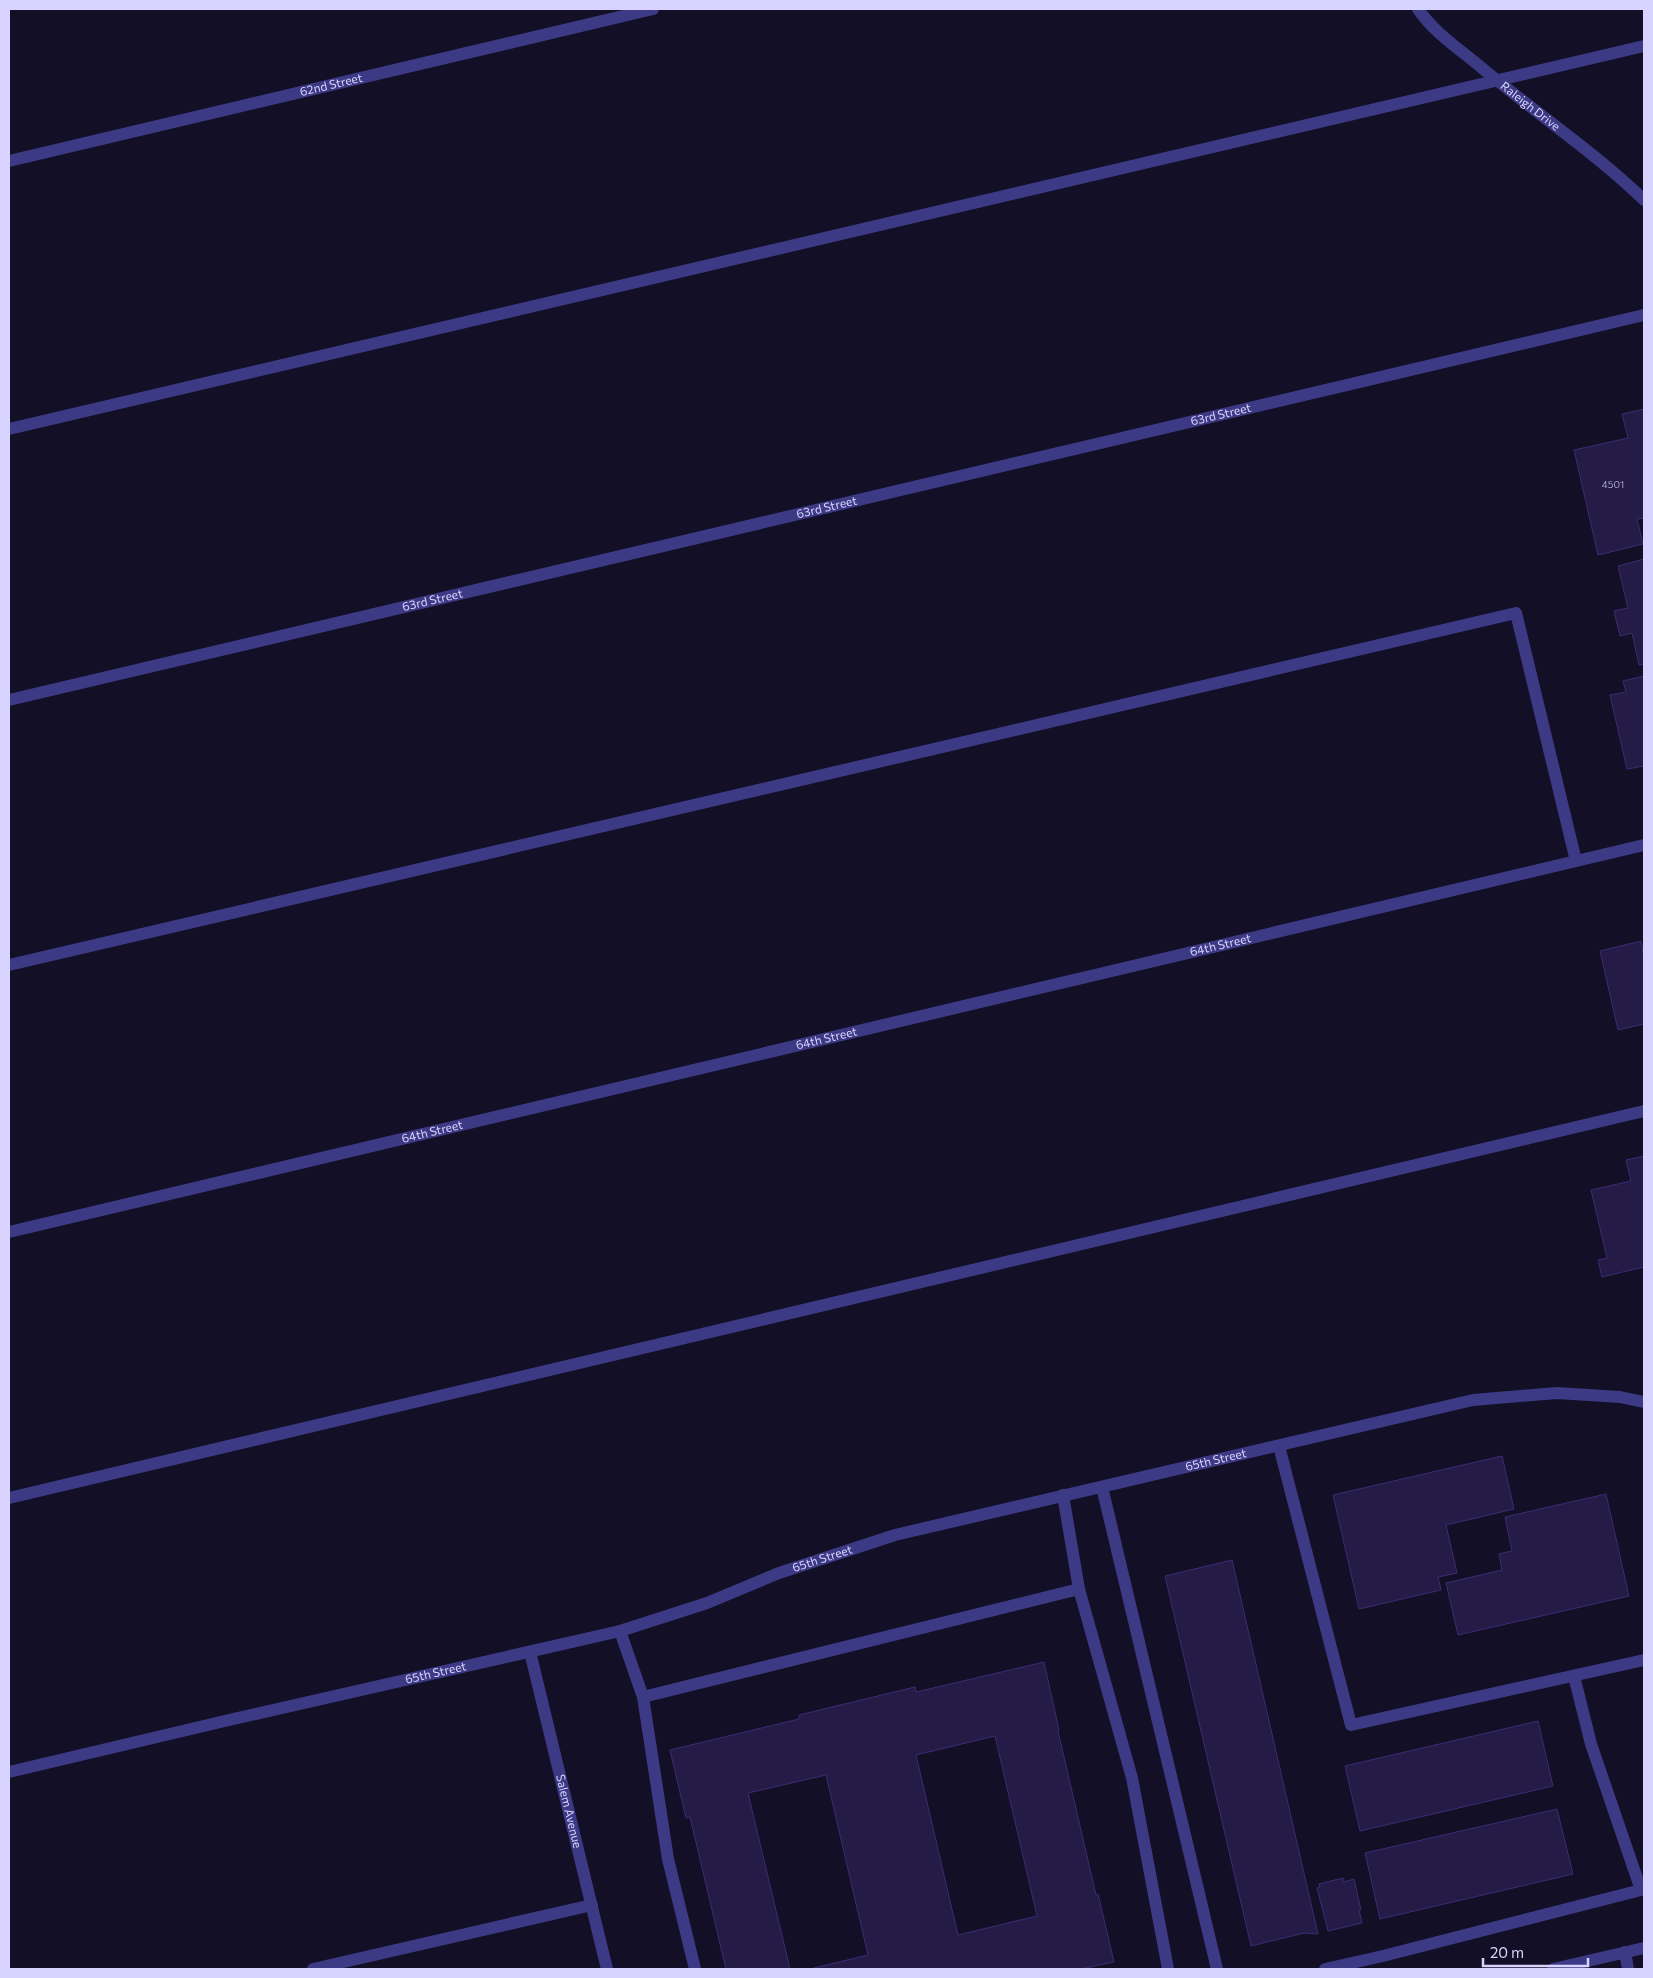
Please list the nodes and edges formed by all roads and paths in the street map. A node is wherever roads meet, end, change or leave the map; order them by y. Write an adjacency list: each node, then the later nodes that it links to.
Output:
1 (654, 9): 5 (street, 62nd Street)
2 (1418, 9): 4 (street, Raleigh Drive)
3 (1644, 46): 4 (street)
4 (1497, 81): 6 (street, Raleigh Drive); 8 (street)
5 (9, 161)
6 (1644, 200)
7 (1644, 315): 9 (street, 63rd Street)
8 (9, 429)
9 (9, 700)
10 (1644, 845): 11 (street, 64th Street)
11 (1576, 862): 12 (street); 14 (street, 64th Street)
12 (9, 965)
13 (1644, 1111): 19 (street)
14 (9, 1232)
15 (1644, 1402): 16 (street, 65th Street)
16 (1279, 1446): 17 (street, 65th Street); 24 (street)
17 (1102, 1487): 18 (street, 65th Street); 35 (street)
18 (1063, 1495): 20 (street); 21 (street, 65th Street)
19 (9, 1498)
20 (1079, 1589): 25 (street); 34 (street)
21 (620, 1631): 22 (street, 65th Street); 25 (street)
22 (530, 1652): 26 (street, 65th Street); 28 (street, Salem Avenue)
23 (1644, 1660): 24 (street)
24 (1574, 1676): 27 (street)
25 (643, 1697): 33 (street)
26 (9, 1772)
27 (1643, 1896): 36 (street)
28 (592, 1906): 31 (street); 32 (street, Salem Avenue)
29 (1644, 1948): 30 (street)
30 (1625, 1952): 37 (street); 38 (street)
31 (313, 1969)
32 (607, 1969)
33 (695, 1969)
34 (1168, 1969)
35 (1217, 1969)
36 (1325, 1969)
37 (1552, 1969)
38 (1628, 1969)

